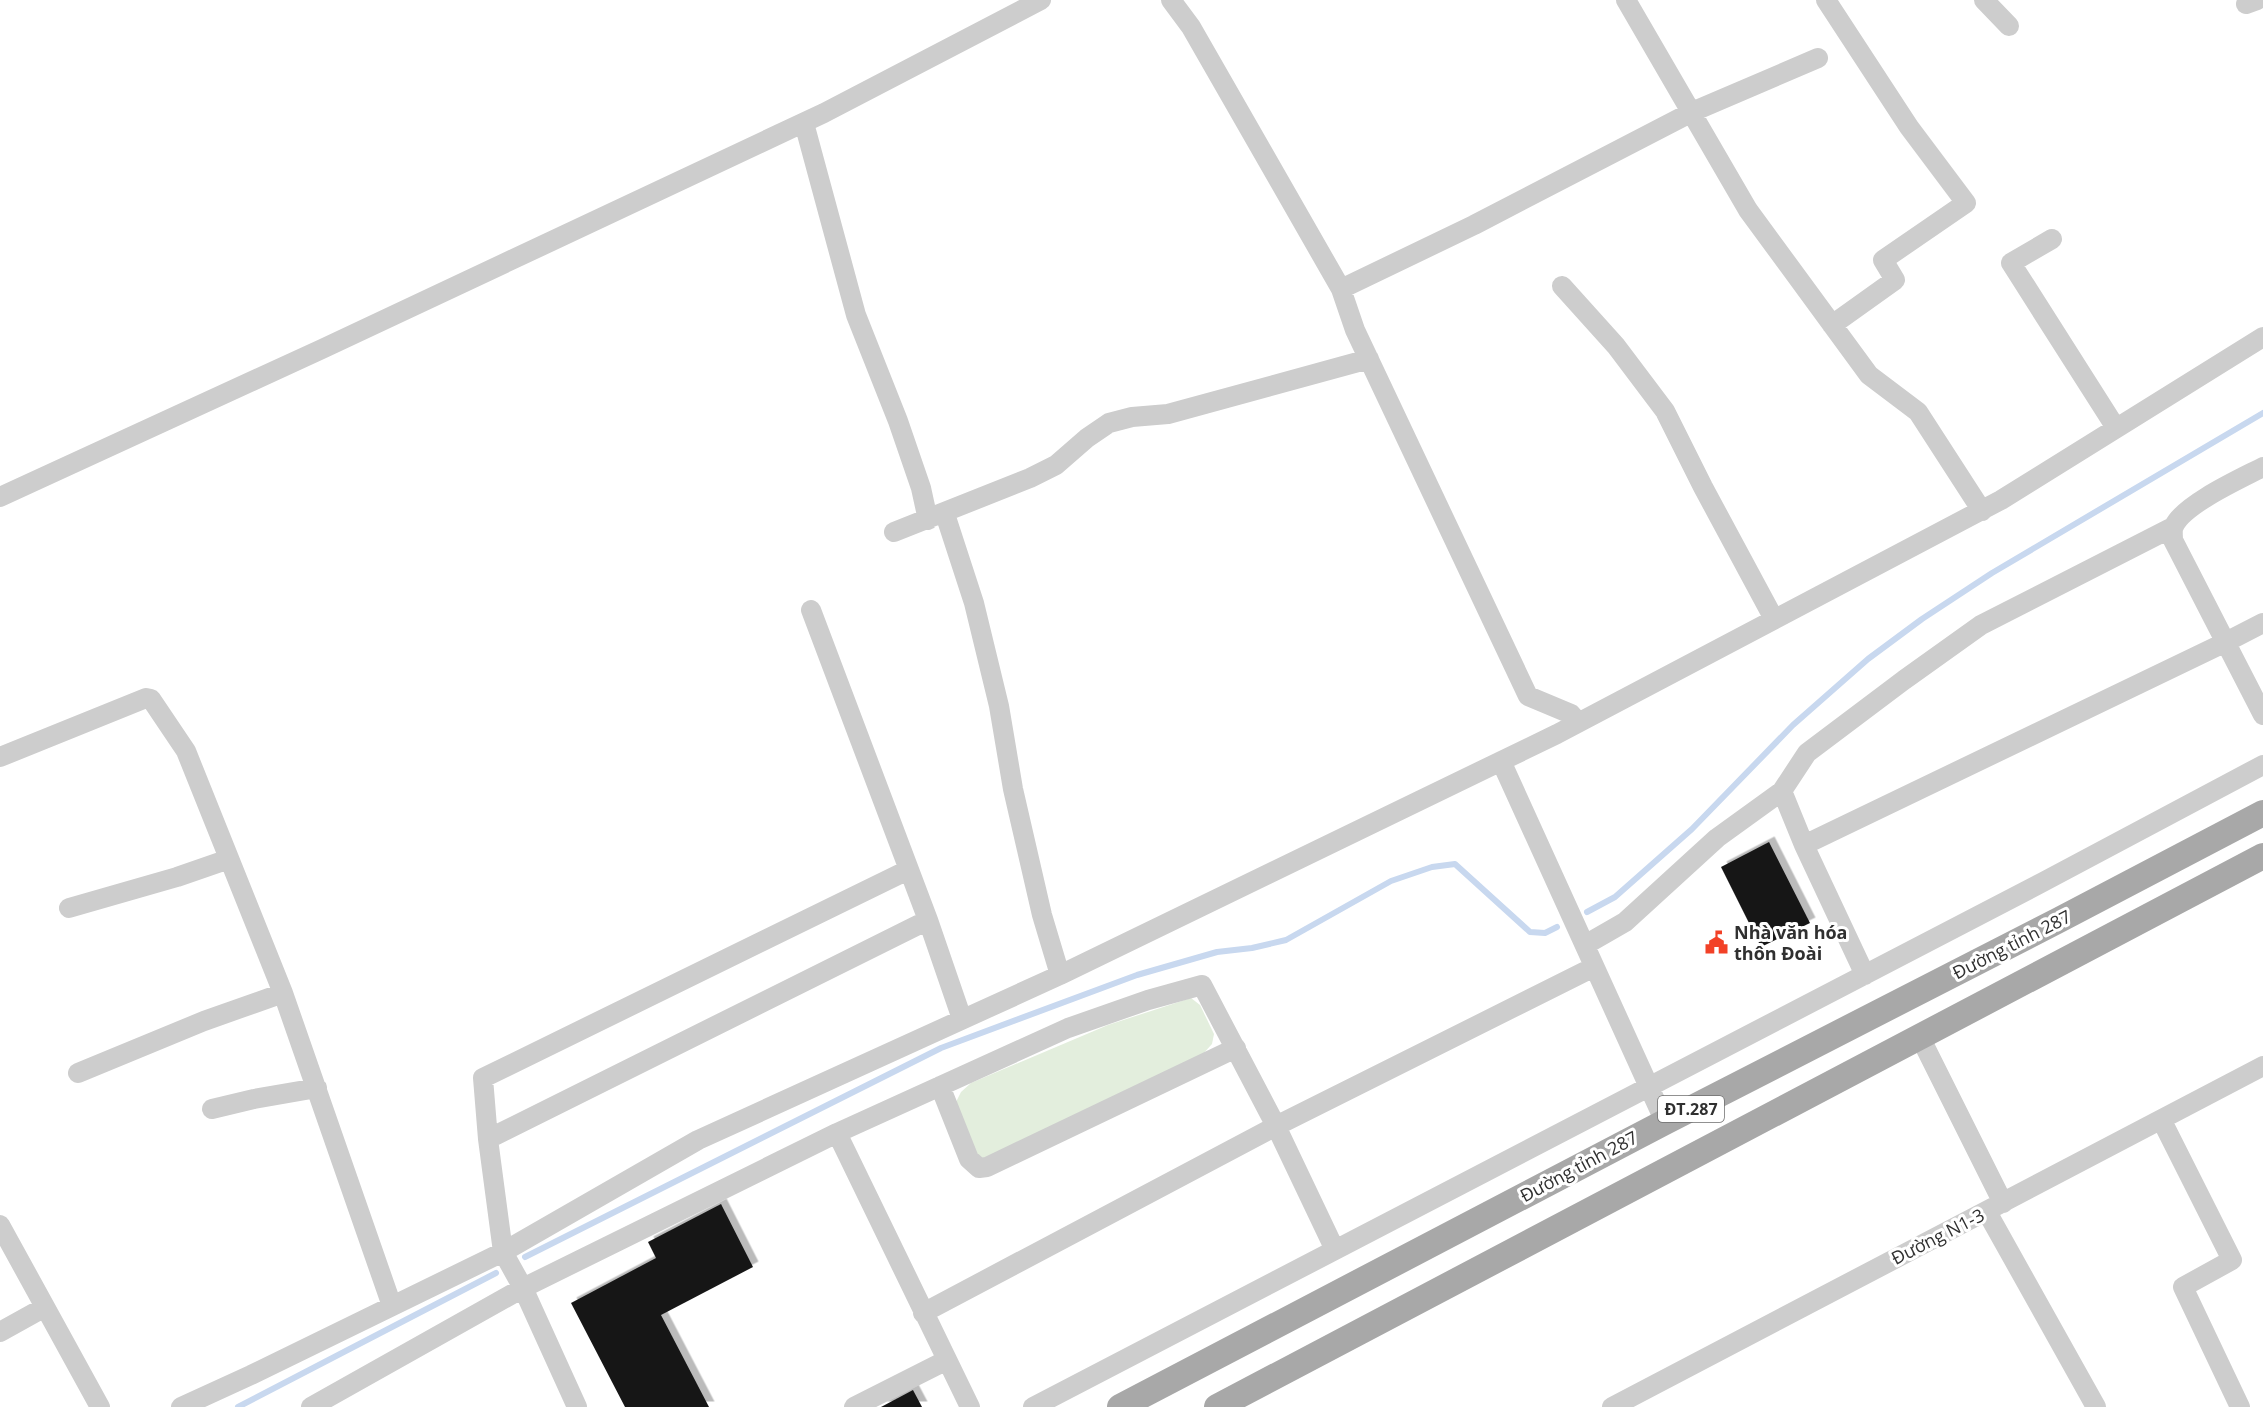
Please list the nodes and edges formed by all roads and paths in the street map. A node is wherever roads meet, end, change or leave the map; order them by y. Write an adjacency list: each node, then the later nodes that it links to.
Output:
1 (1041, 0): 9 (street)
2 (1171, 0): 12 (street)
3 (1626, 0): 8 (street)
4 (1826, 0): 13 (street)
5 (1984, 0): 6 (street)
6 (2009, 26)
7 (1818, 58): 8 (street)
8 (1692, 112): 12 (street); 13 (street)
9 (804, 123): 18 (street); 20 (street)
10 (2052, 239): 16 (street)
11 (1562, 286): 24 (street)
12 (1341, 290): 15 (street)
13 (1832, 325): 19 (street)
14 (2263, 337): 16 (street)
15 (1369, 359): 20 (street); 28 (street)
16 (2116, 428): 19 (street)
17 (2263, 467): 21 (street)
18 (0, 497)
19 (1982, 511): 24 (street)
20 (936, 517): 22 (street); 42 (street)
21 (2173, 527): 26 (street); 32 (street)
22 (894, 532)
23 (811, 610): 37 (street)
24 (1774, 619): 28 (street)
25 (2263, 622): 26 (street)
26 (2226, 642): 27 (street); 34 (street)
27 (2263, 715)
28 (1578, 722): 30 (street)
29 (0, 757): 36 (street)
30 (1501, 761): 40 (street); 42 (street)
31 (2263, 765): 43 (street)
32 (1782, 791): 34 (street); 40 (street)
33 (2263, 813): 55 (main road, Đường tỉnh 287 / ĐT.287)
34 (1804, 845): 43 (street)
35 (2263, 856): 46 (main road, Đường tỉnh 287 / ĐT.287)
36 (229, 859): 38 (street); 44 (street)
37 (908, 870): 39 (street); 58 (street)
38 (69, 908)
39 (928, 920): 45 (street); 58 (street)
40 (1585, 945): 41 (street)
41 (1594, 967): 51 (street); 56 (street)
42 (1060, 975): 45 (street)
43 (1865, 975): 51 (street)
44 (284, 993): 49 (street); 52 (street)
45 (962, 1019): 62 (street)
46 (1920, 1037): 59 (street); 77 (main road, Đường tỉnh 287 / ĐT.287)
47 (1236, 1048): 50 (street); 50 (street); 56 (street)
48 (2263, 1066): 54 (street, Đường N1-3)
49 (78, 1073)
50 (940, 1086): 57 (street)
51 (1648, 1087): 55 (street); 61 (street)
52 (316, 1088): 53 (street); 64 (street)
53 (212, 1109)
54 (2162, 1121): 59 (street, Đường N1-3); 80 (street)
55 (1665, 1122): 76 (main road, Đường tỉnh 287 / ĐT.287)
56 (1276, 1126): 61 (street); 66 (street)
57 (837, 1133): 63 (street); 66 (street)
58 (488, 1139): 62 (street)
59 (1995, 1208): 78 (street, Đường N1-3); 79 (street)
60 (0, 1225): 65 (street)
61 (1335, 1250): 75 (street)
62 (503, 1252): 63 (street); 64 (street)
63 (523, 1288): 71 (street); 72 (street)
64 (392, 1306): 70 (street)
65 (45, 1307): 67 (street); 69 (street)
66 (923, 1313): 68 (street)
67 (0, 1332)
68 (947, 1360): 73 (street); 74 (street)
69 (100, 1407)
70 (181, 1407)
71 (311, 1407)
72 (577, 1407)
73 (854, 1407)
74 (970, 1407)
75 (1033, 1407)
76 (1120, 1407)
77 (1217, 1407)
78 (1612, 1407)
79 (2096, 1407)
80 (2240, 1407)

